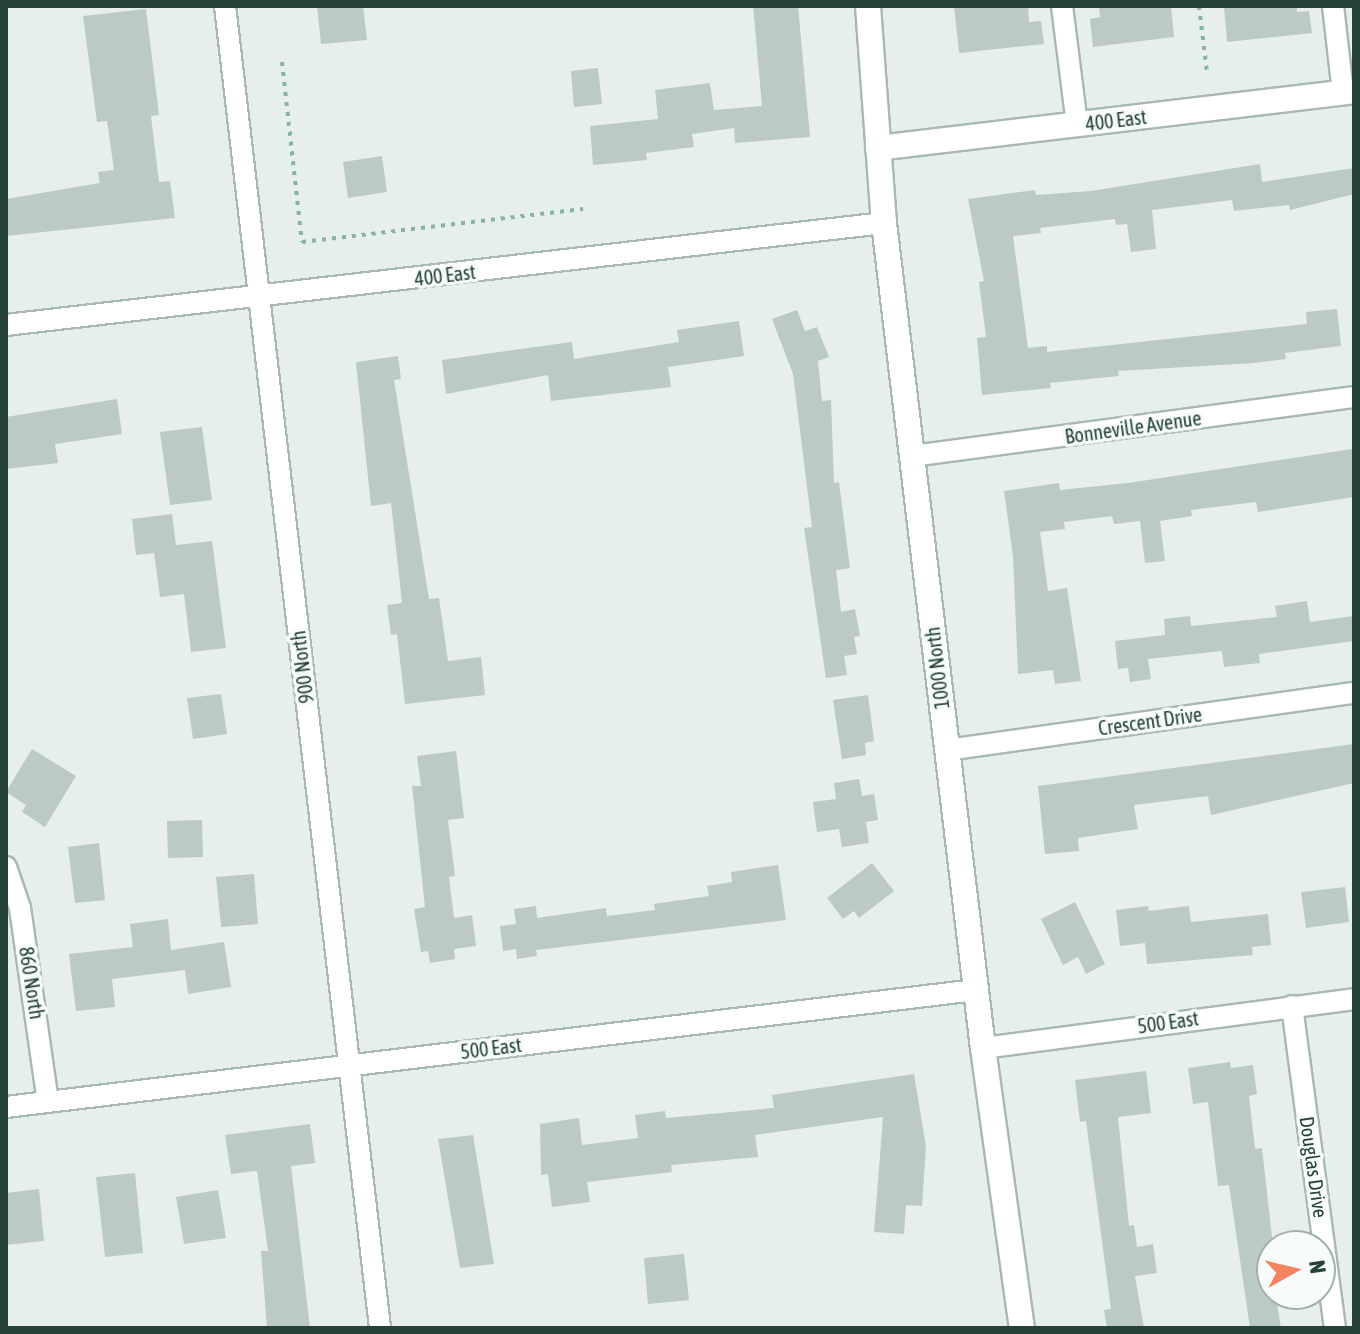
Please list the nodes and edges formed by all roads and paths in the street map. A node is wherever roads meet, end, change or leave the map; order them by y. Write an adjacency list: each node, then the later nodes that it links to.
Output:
1 (225, 6): 13 (street, 900 North)
2 (868, 6): 10 (street, 1000 North)
3 (1062, 6): 9 (street)
4 (1199, 6): 7 (path)
5 (1333, 6): 8 (street)
6 (282, 62): 11 (path)
7 (1207, 72)
8 (1349, 92): 9 (street, 400 East)
9 (1077, 125): 10 (street, 400 East)
10 (878, 148): 12 (street, 1000 North)
11 (583, 209)
12 (884, 223): 13 (street, 400 East); 16 (street, 1000 North)
13 (259, 296): 14 (street, 400 East); 24 (street, 900 North)
14 (6, 325)
15 (1354, 397): 16 (street, Bonneville Avenue)
16 (912, 456): 18 (street, 1000 North)
17 (1354, 693): 18 (street, Crescent Drive)
18 (947, 750): 20 (street, 1000 North)
19 (6, 867): 25 (street, 860 North)
20 (976, 990): 23 (street, 1000 North); 24 (street, 500 East)
21 (1354, 999): 22 (street, 500 East)
22 (1292, 1006): 23 (street, 500 East); 29 (street, Douglas Drive)
23 (983, 1048): 28 (street, 1000 North)
24 (347, 1066): 25 (street, 500 East); 27 (street, 900 North)
25 (48, 1102): 26 (street, 500 East)
26 (6, 1107)
27 (380, 1328)
28 (1022, 1328)
29 (1335, 1328)

